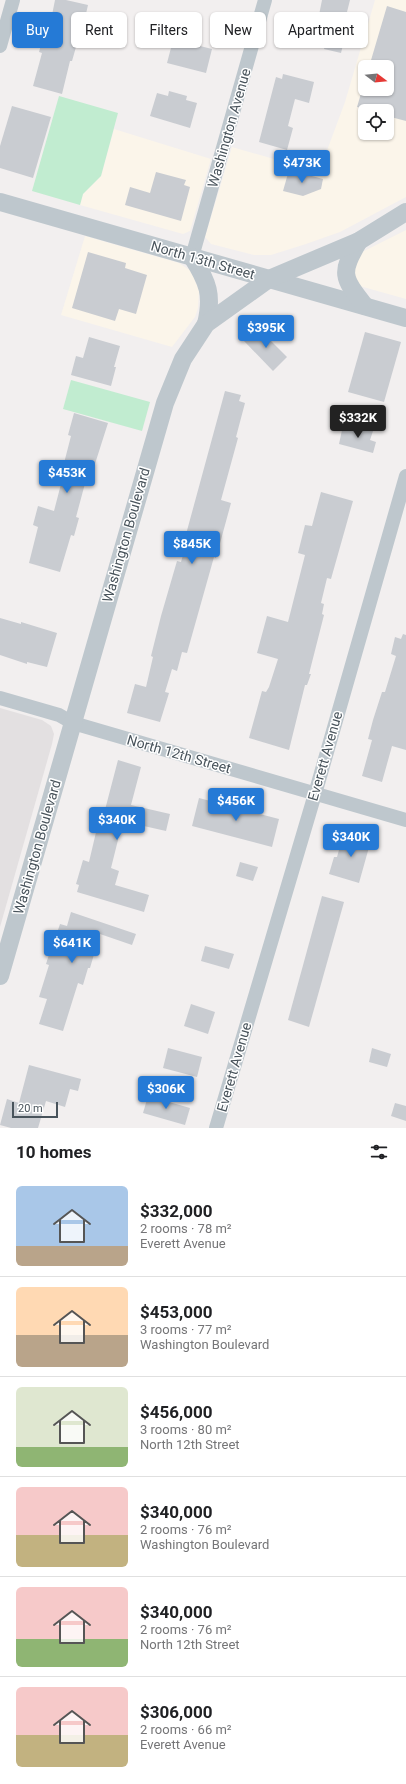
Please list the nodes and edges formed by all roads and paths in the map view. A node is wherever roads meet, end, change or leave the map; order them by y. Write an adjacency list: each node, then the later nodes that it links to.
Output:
1 (13, 0): 3 (street)
2 (265, 0): 7 (street, Washington Avenue)
3 (0, 46)
4 (0, 202): 7 (street, North 13th Street)
5 (406, 212): 6 (street, Washington Boulevard)
6 (359, 241): 8 (street, Washington Boulevard); 9 (street)
7 (192, 257): 8 (street, North 13th Street); 11 (street)
8 (269, 279): 9 (street, North 13th Street); 11 (street, Washington Boulevard)
9 (365, 306): 10 (street, North 13th Street)
10 (406, 318)
11 (206, 324): 14 (street, Washington Boulevard)
12 (406, 476): 15 (street, Everett Avenue)
13 (0, 698): 14 (street, North 12th Street)
14 (73, 723): 15 (street, North 12th Street); 17 (street, Washington Boulevard)
15 (315, 794): 16 (street, North 12th Street); 18 (street, Everett Avenue)
16 (406, 820)
17 (0, 976)
18 (216, 1128)

